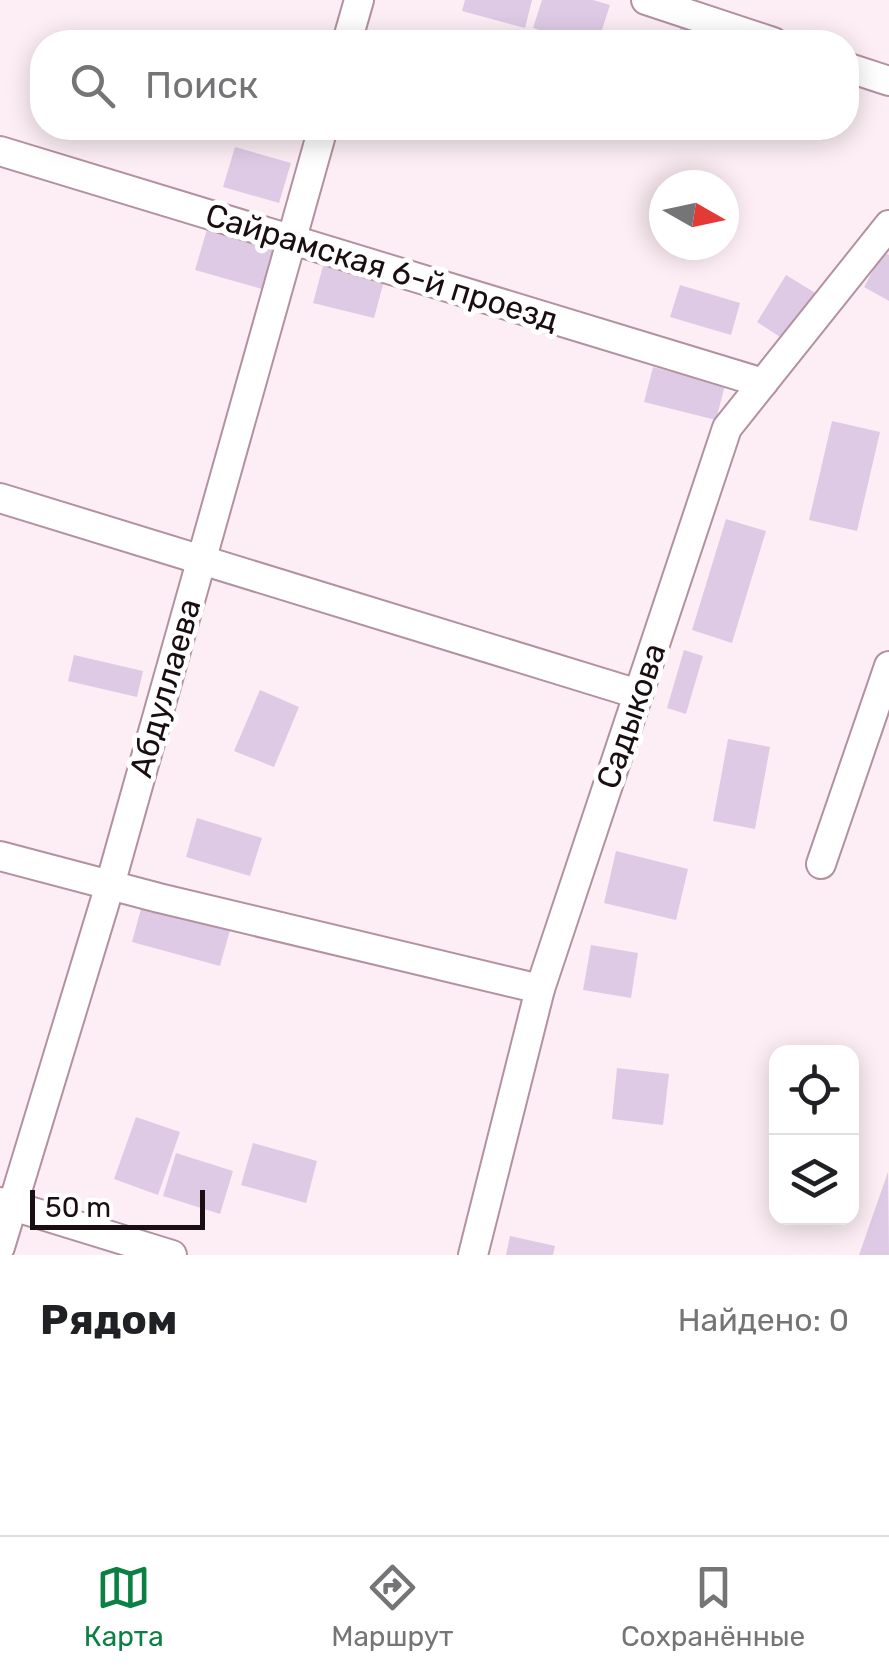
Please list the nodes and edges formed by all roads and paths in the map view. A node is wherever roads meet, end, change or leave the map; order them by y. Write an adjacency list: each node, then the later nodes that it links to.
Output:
1 (360, 0): 3 (street)
2 (646, 0): 4 (street)
3 (351, 30)
4 (737, 30)
5 (859, 71): 6 (street)
6 (889, 81)
7 (321, 140): 10 (street, Абдуллаева)
8 (0, 151): 10 (street, Сайрамская 6-й проезд)
9 (889, 225): 11 (street, Садыкова)
10 (292, 239): 11 (street, Сайрамская 6-й проезд); 13 (street, Абдуллаева)
11 (764, 383): 15 (street, Садыкова)
12 (0, 498): 13 (street)
13 (201, 560): 15 (street); 18 (street, Абдуллаева)
14 (889, 666): 17 (street)
15 (638, 694): 19 (street, Садыкова)
16 (0, 856): 18 (street)
17 (821, 864)
18 (110, 885): 19 (street); 20 (street, Абдуллаева)
19 (540, 988): 23 (street, Садыкова)
20 (6, 1204): 21 (street, Абдуллаева); 22 (street)
21 (0, 1248)
22 (172, 1255)
23 (473, 1255)

